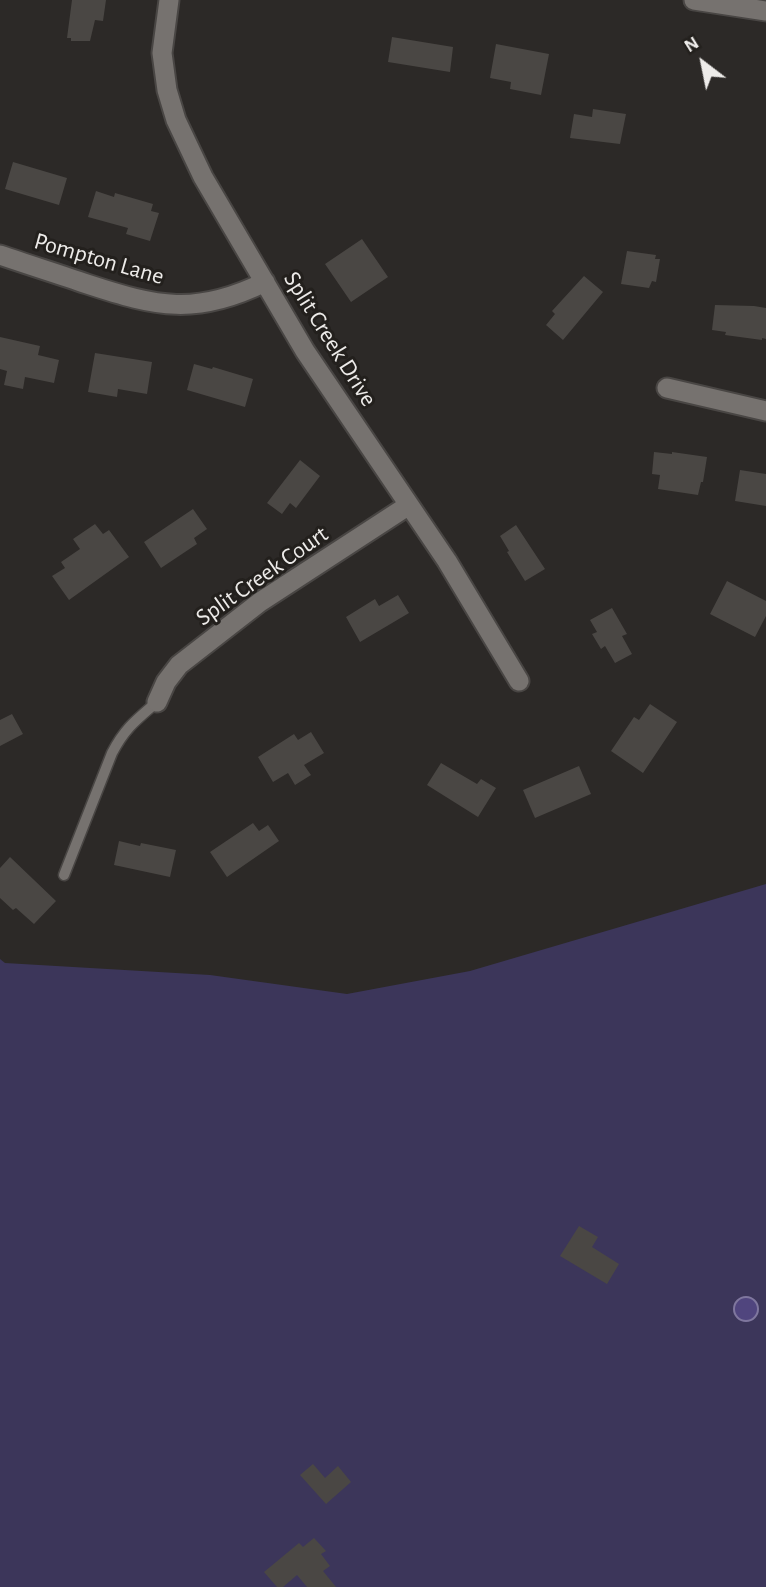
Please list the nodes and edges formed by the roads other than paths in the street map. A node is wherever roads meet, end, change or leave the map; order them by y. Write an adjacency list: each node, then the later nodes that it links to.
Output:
1 (169, 0): 5 (street, Split Creek Drive)
2 (699, 0): 3 (street)
3 (766, 11)
4 (0, 255): 5 (street, Pompton Lane)
5 (265, 282): 8 (street, Split Creek Drive)
6 (667, 388): 7 (street)
7 (766, 411)
8 (409, 505): 9 (street, Split Creek Drive); 10 (street, Split Creek Court)
9 (519, 681)
10 (157, 702): 11 (lane)
11 (64, 875)

